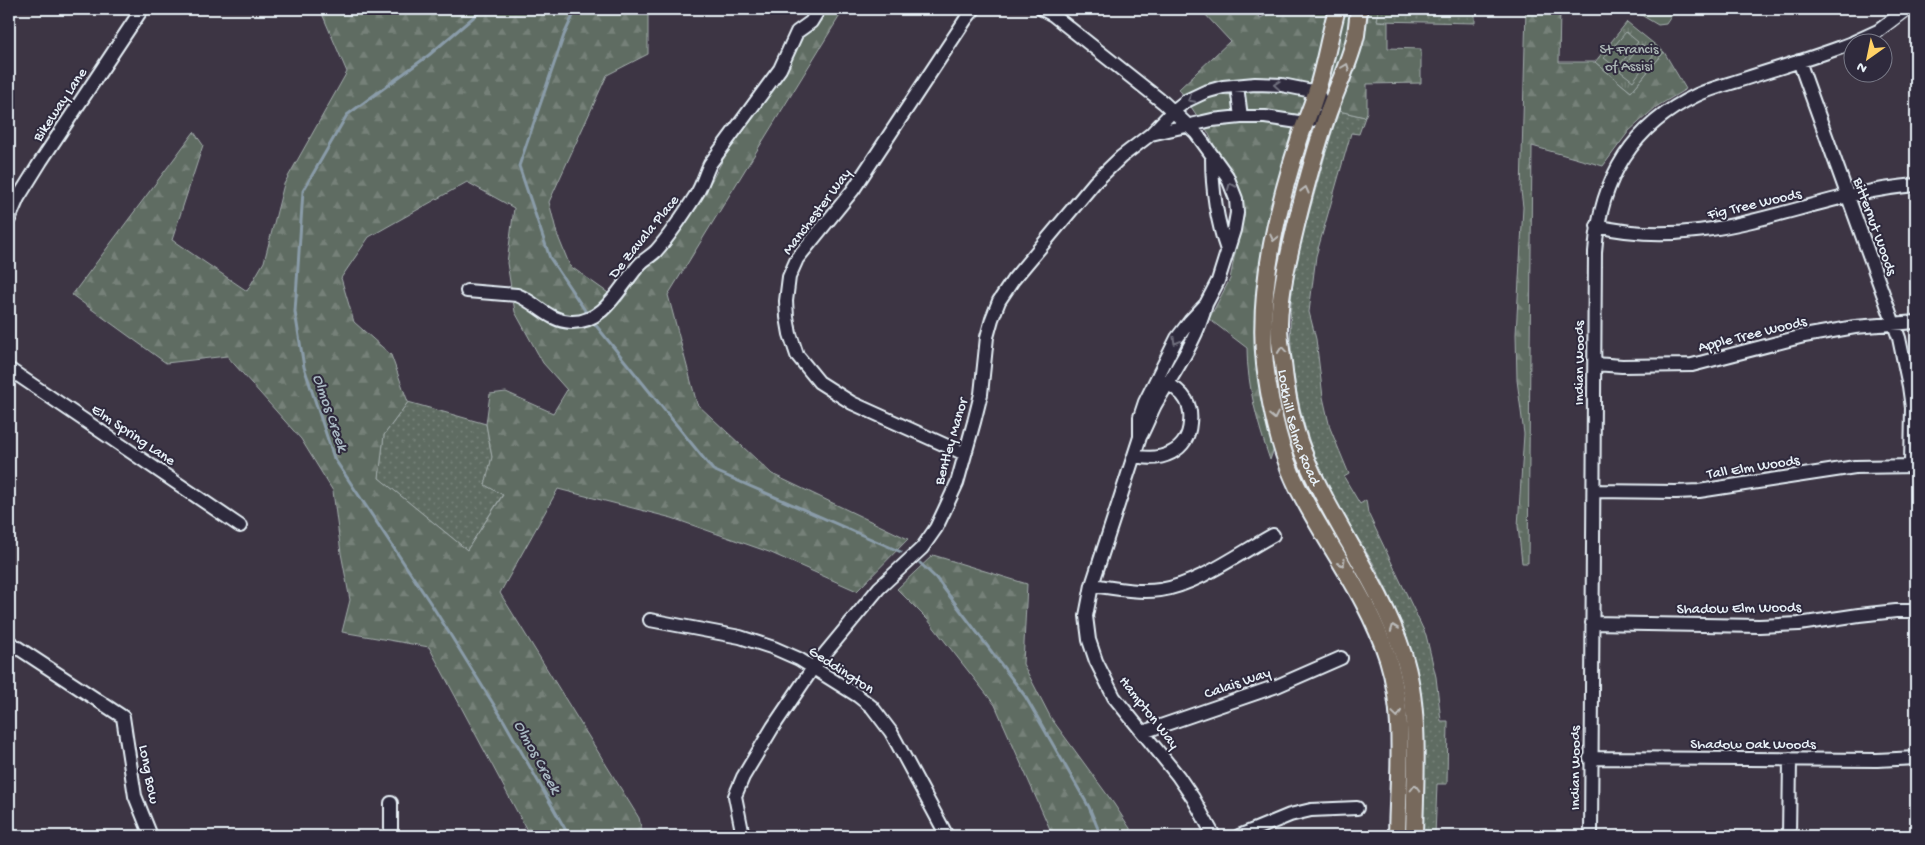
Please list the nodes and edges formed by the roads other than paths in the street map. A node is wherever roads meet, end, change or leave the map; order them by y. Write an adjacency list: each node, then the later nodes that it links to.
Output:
1 (142, 9): 23 (street, Bikeway Lane)
2 (819, 9): 26 (street, De Zavala Place)
3 (974, 9): 32 (street, Manchester Way)
4 (1042, 9): 14 (street)
5 (1336, 9): 13 (main road, Lockhill Selma Road)
6 (1359, 9): 15 (main road, Lockhill Selma Road, one-way to 6)
7 (1909, 9): 8 (street); 9 (street, Indian Woods)
8 (1916, 13)
9 (1876, 32)
10 (1842, 47): 11 (street, Indian Woods)
11 (1798, 61): 22 (street, Bitternut Woods); 24 (street, Indian Woods)
12 (1237, 86): 13 (street, Bentley Manor, one-way to 12); 14 (street, Bentley Manor, one-way to 14); 16 (street)
13 (1317, 92): 15 (street); 17 (main road, Lockhill Selma Road)
14 (1172, 112): 18 (street, Hampton Way); 19 (street, Bentley Manor)
15 (1328, 113): 17 (street); 38 (main road, Lockhill Selma Road, one-way to 15)
16 (1241, 117): 17 (street, Bentley Manor); 18 (street, Bentley Manor)
17 (1305, 123): 40 (main road, Lockhill Selma Road, one-way to 40)
18 (1189, 126): 19 (street, Bentley Manor); 20 (street, Hampton Way)
19 (1152, 134): 32 (street, Bentley Manor)
20 (1212, 156): 25 (street); 25 (street, Hampton Way, one-way to 20)
21 (1916, 185): 22 (street, Fig Tree Woods)
22 (1849, 197): 24 (street, Fig Tree Woods); 28 (street, Bitternut Woods)
23 (9, 219)
24 (1597, 226): 29 (street, Indian Woods)
25 (1227, 250): 31 (street, Hampton Way)
26 (467, 291)
27 (1916, 322): 28 (street, Apple Tree Woods)
28 (1895, 324): 29 (street, Apple Tree Woods); 34 (street, Bitternut Woods)
29 (1595, 364): 35 (street, Indian Woods)
30 (9, 368): 36 (street, Elm Spring Lane)
31 (1163, 381): 33 (street, Hampton Way); 33 (street)
32 (964, 454): 46 (street, Bentley Manor)
33 (1135, 456): 39 (street, Hampton Way)
34 (1914, 465): 35 (street, Tall Elm Woods)
35 (1594, 492): 43 (street, Indian Woods)
36 (240, 526)
37 (1273, 534): 39 (street)
38 (1372, 581): 40 (street); 60 (main road, Lockhill Selma Road, one-way to 38)
39 (1092, 585): 47 (street, Hampton Way)
40 (1357, 589): 59 (main road, Lockhill Selma Road, one-way to 59)
41 (1916, 611): 43 (street, Shadow Elm Woods)
42 (650, 620): 46 (street, Geddington)
43 (1592, 623): 48 (street, Indian Woods)
44 (9, 642): 53 (street, Long Bow)
45 (1341, 658): 47 (street, Calais Way)
46 (813, 668): 55 (street, Bentley Manor); 56 (street, Geddington)
47 (1143, 732): 57 (street, Hampton Way)
48 (1590, 758): 50 (street, Shadow Oak Woods); 61 (street, Indian Woods)
49 (1916, 758): 50 (street, Shadow Oak Woods)
50 (1790, 759): 62 (street)
51 (391, 803): 54 (street)
52 (1356, 808): 58 (street)
53 (151, 836)
54 (390, 836)
55 (743, 836)
56 (947, 836)
57 (1214, 836)
58 (1239, 836)
59 (1397, 836)
60 (1414, 836)
61 (1591, 836)
62 (1789, 836)

